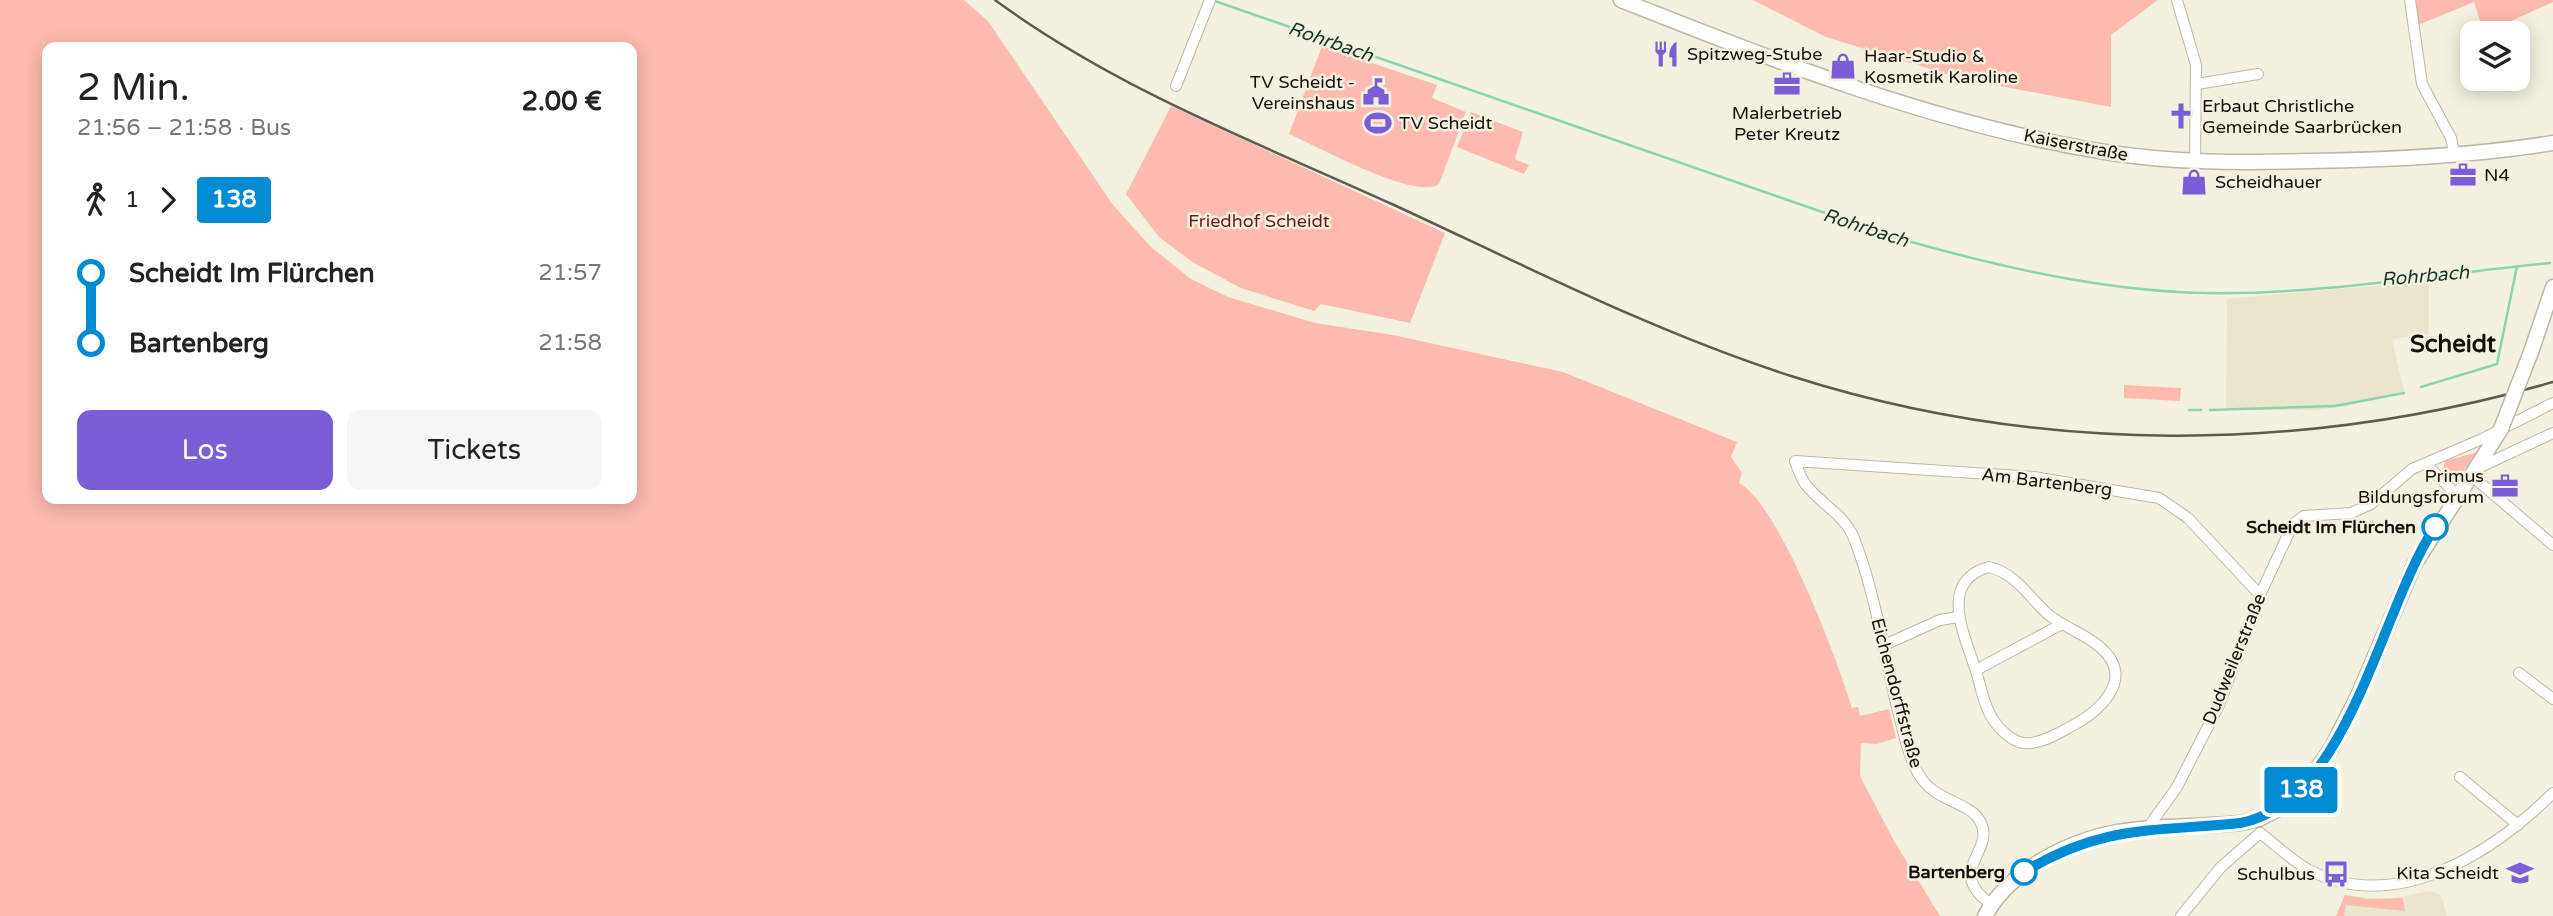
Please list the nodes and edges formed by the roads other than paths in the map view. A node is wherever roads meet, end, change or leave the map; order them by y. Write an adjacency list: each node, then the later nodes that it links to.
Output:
1 (1621, 0): 10 (main road, Kaiserstraße)
2 (2177, 0): 6 (street)
3 (2410, 0): 9 (street)
4 (1208, 4): 7 (street)
5 (2258, 74): 6 (street)
6 (2197, 84): 10 (street)
7 (1176, 86)
8 (2553, 143): 9 (main road, Kaiserstraße)
9 (2455, 156): 10 (main road, Kaiserstraße)
10 (2195, 162)
11 (2553, 287): 13 (main road, bridge)
12 (2553, 403): 17 (street, Dudweilerstraße)
13 (2499, 433): 15 (street); 18 (main road)
14 (2553, 433): 15 (street)
15 (2516, 450): 18 (street)
16 (1795, 461): 21 (street, Am Bartenberg); 24 (street, Eichendorffstraße)
17 (2426, 464): 19 (street); 21 (street, Dudweilerstraße)
18 (2475, 472): 19 (main road); 20 (street)
19 (2458, 496): 31 (main road)
20 (2553, 545)
21 (2260, 595): 32 (street, Dudweilerstraße)
22 (1958, 617): 23 (street); 24 (street); 25 (street)
23 (2062, 624): 25 (street); 25 (street)
24 (1882, 646): 33 (street, Eichendorffstraße)
25 (1976, 670)
26 (2519, 673): 27 (street)
27 (2553, 699)
28 (2460, 777): 30 (street)
29 (2553, 793): 30 (street)
30 (2518, 825): 31 (street)
31 (2259, 826): 32 (main road); 34 (street)
32 (2147, 830): 33 (main road)
33 (1988, 910)
34 (2181, 916)

